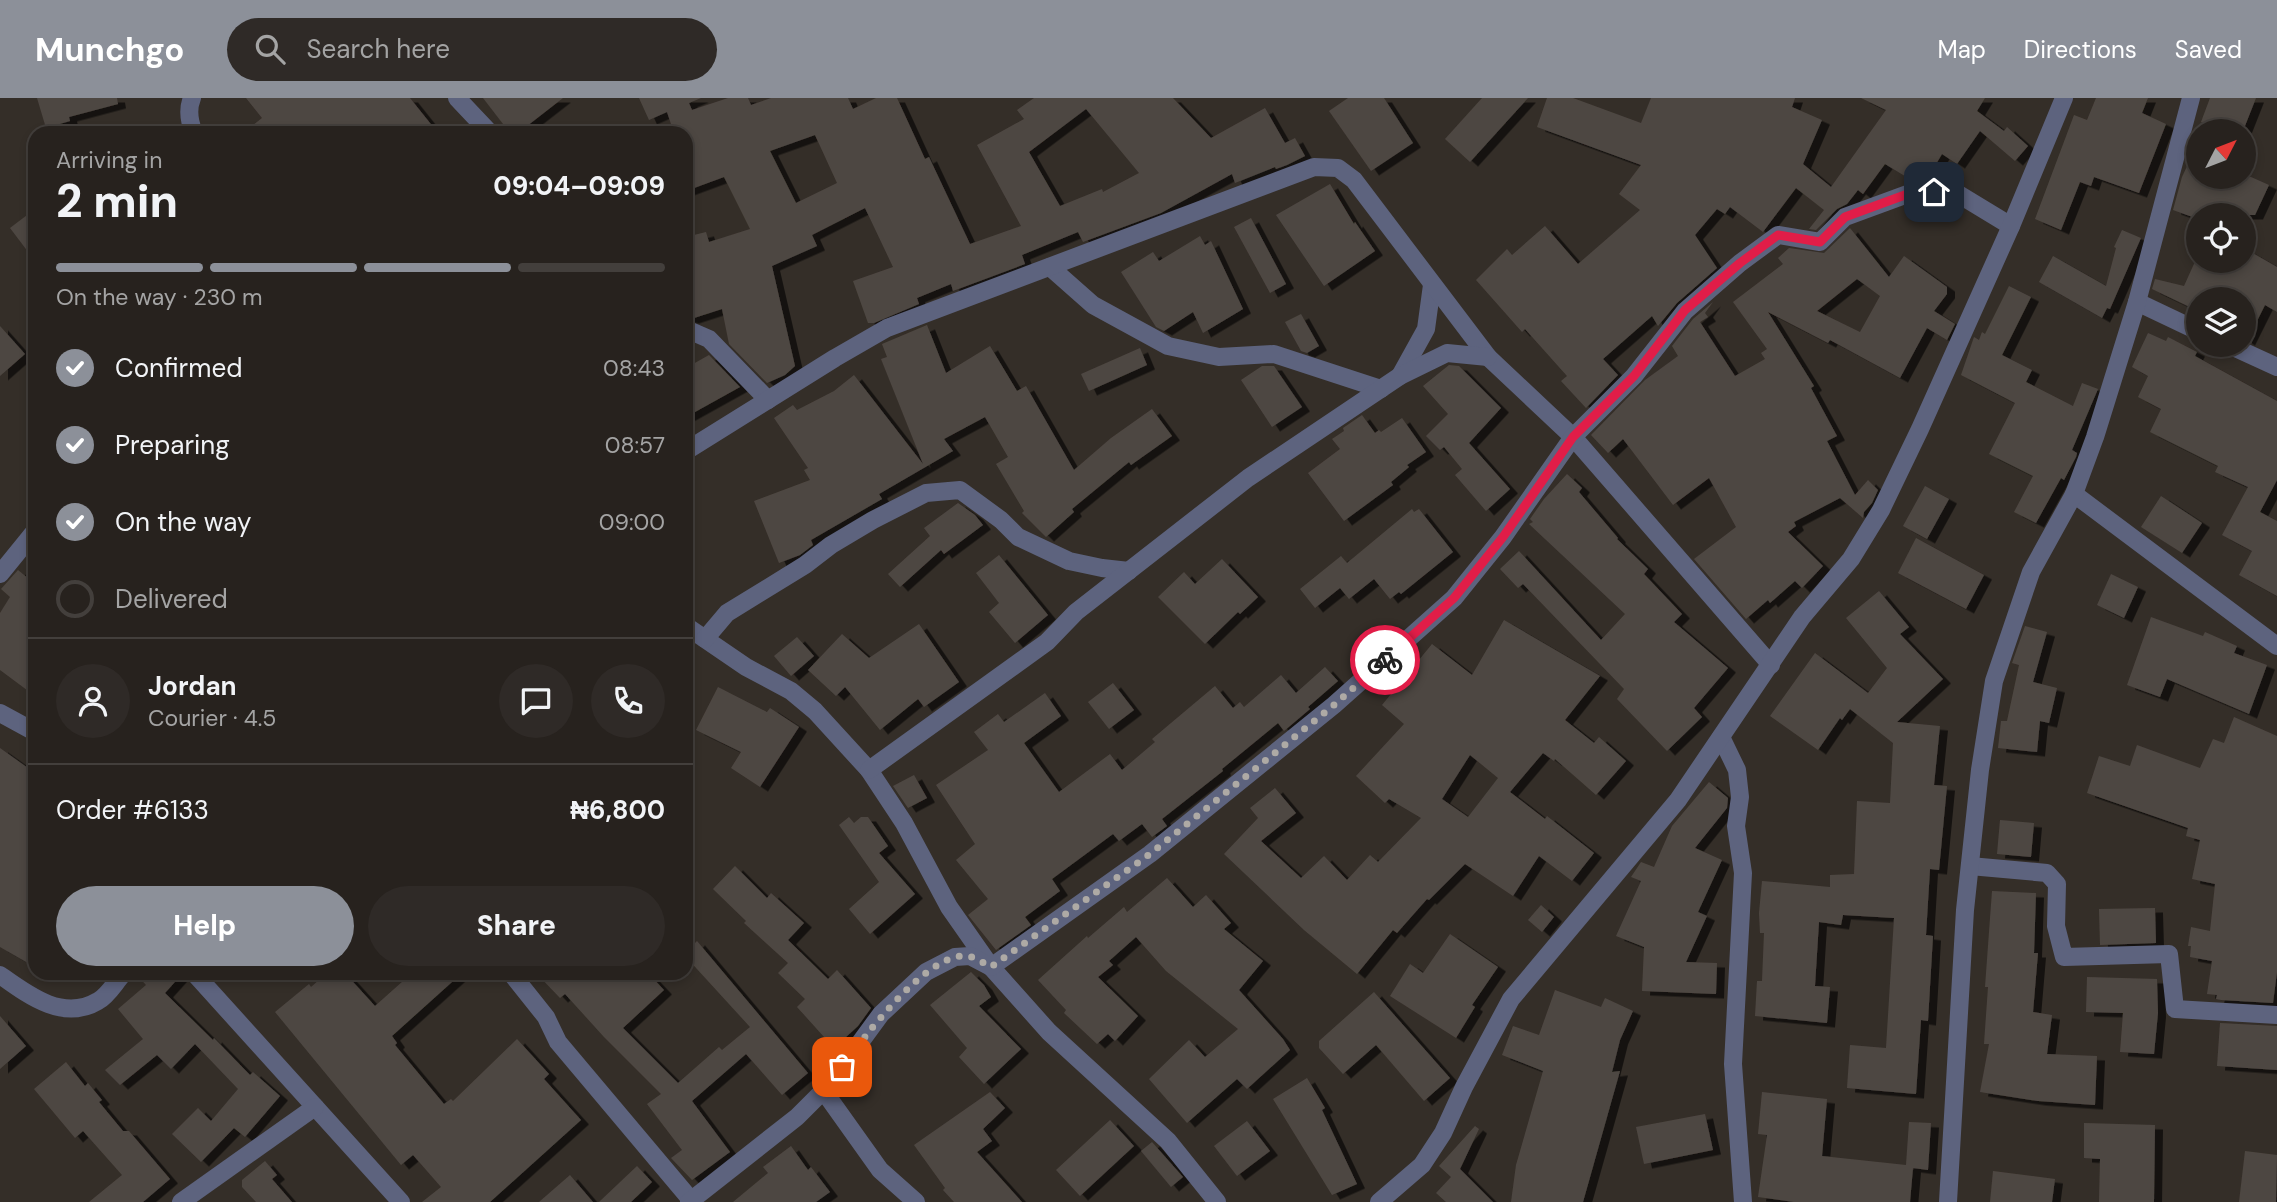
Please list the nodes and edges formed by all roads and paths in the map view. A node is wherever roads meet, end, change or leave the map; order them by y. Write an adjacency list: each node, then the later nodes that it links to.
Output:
1 (192, 98): 5 (street)
2 (457, 98): 6 (street)
3 (2064, 98): 7 (street)
4 (2191, 98): 10 (street)
5 (191, 126)
6 (483, 126)
7 (2011, 226): 19 (street); 28 (street)
8 (1050, 268): 9 (street); 17 (street); 18 (street)
9 (1432, 285): 13 (street); 16 (street)
10 (2137, 302): 11 (street); 21 (street)
11 (2186, 325)
12 (693, 332): 18 (street)
13 (1489, 357): 16 (street); 19 (street)
14 (2255, 357): 15 (street)
15 (2277, 367)
16 (1400, 376): 17 (street)
17 (1381, 389): 24 (street)
18 (768, 400): 20 (street)
19 (1573, 437): 28 (street); 34 (street)
20 (693, 447)
21 (2074, 495): 27 (street); 33 (street)
22 (28, 539): 23 (street)
23 (0, 569)
24 (1129, 571): 26 (street); 32 (street)
25 (693, 630): 26 (street)
26 (705, 639): 32 (street)
27 (2277, 646)
28 (1771, 665): 31 (street)
29 (0, 713): 30 (street)
30 (28, 728)
31 (1721, 737): 47 (street); 48 (street)
32 (869, 770): 34 (street)
33 (1970, 866): 39 (street); 49 (street)
34 (991, 967): 40 (street); 46 (street)
35 (0, 975): 36 (street)
36 (118, 980)
37 (200, 980): 41 (street)
38 (516, 980): 42 (street)
39 (2277, 1015)
40 (823, 1090): 42 (street); 45 (street)
41 (315, 1108): 43 (street); 44 (street)
42 (690, 1201)
43 (181, 1202)
44 (401, 1202)
45 (916, 1202)
46 (1217, 1202)
47 (1379, 1202)
48 (1743, 1202)
49 (1948, 1202)

